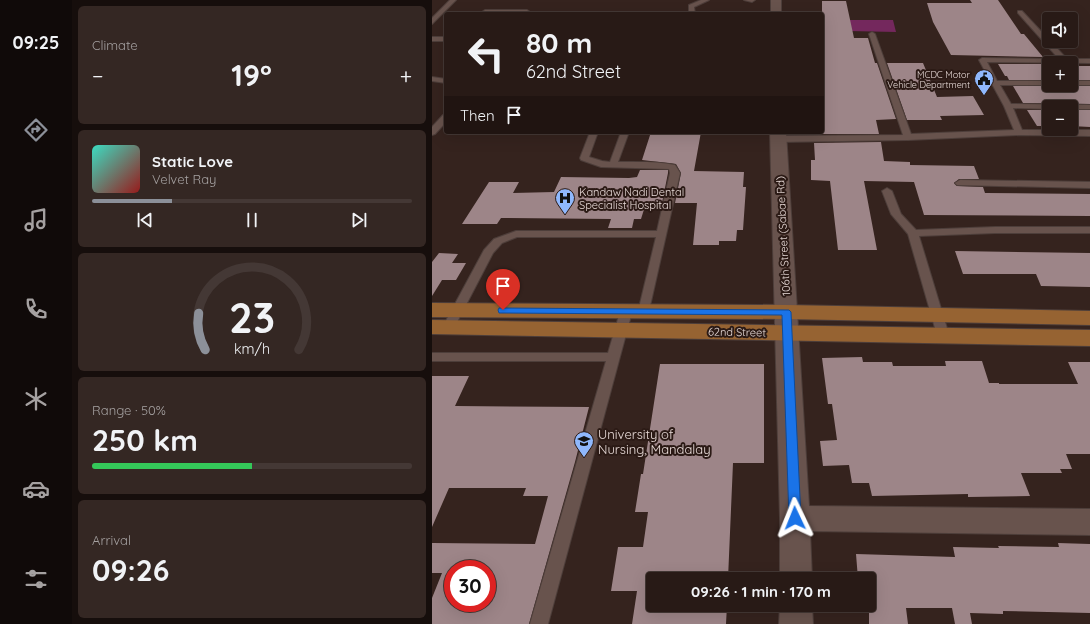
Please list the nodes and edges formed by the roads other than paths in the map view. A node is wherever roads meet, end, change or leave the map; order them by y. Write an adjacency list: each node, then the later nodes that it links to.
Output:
1 (453, 0): 11 (lane)
2 (706, 0): 8 (lane)
3 (747, 0): 4 (lane)
4 (752, 0)
5 (776, 0): 9 (street)
6 (527, 11): 7 (lane)
7 (485, 12)
8 (692, 12)
9 (776, 12)
10 (1020, 12): 15 (lane)
11 (432, 22)
12 (872, 34): 34 (lane)
13 (432, 39): 14 (lane)
14 (444, 39)
15 (1060, 56)
16 (1042, 61): 21 (lane)
17 (1078, 61): 18 (lane)
18 (1090, 61)
19 (432, 79): 20 (lane)
20 (444, 81)
21 (994, 83): 22 (lane); 25 (lane)
22 (1042, 83)
23 (1078, 83): 24 (lane)
24 (1090, 83)
25 (1008, 106): 26 (lane); 29 (lane)
26 (1090, 107)
27 (444, 119): 28 (lane)
28 (432, 132)
29 (1019, 132): 30 (lane); 34 (lane)
30 (1090, 133)
31 (593, 134): 35 (lane)
32 (624, 134): 35 (lane)
33 (778, 136): 34 (lane); 46 (street, 106th Street (Sabae Rd))
34 (908, 137)
35 (613, 165): 41 (lane)
36 (960, 183): 37 (lane)
37 (1090, 185)
38 (887, 191): 40 (lane)
39 (1090, 230): 40 (lane)
40 (913, 233): 47 (lane)
41 (662, 234): 43 (lane); 45 (lane)
42 (432, 310): 45 (main road, 62nd Street)
43 (631, 318): 45 (main road, 62nd Street); 46 (main road, 62nd Street); 46 (main road, 62nd Street); 50 (lane)
44 (1090, 318): 47 (main road, 62nd Street)
45 (445, 322)
46 (787, 322): 47 (main road, 62nd Street); 51 (street, 106th Street (Sabae Rd))
47 (940, 325): 48 (main road, 62nd Street)
48 (1090, 338)
49 (432, 357): 50 (lane)
50 (614, 357): 55 (lane)
51 (795, 518): 52 (street); 53 (street, 106th Street (Sabae Rd))
52 (1090, 522)
53 (796, 572)
54 (796, 612): 56 (street)
55 (539, 624)
56 (796, 624)

